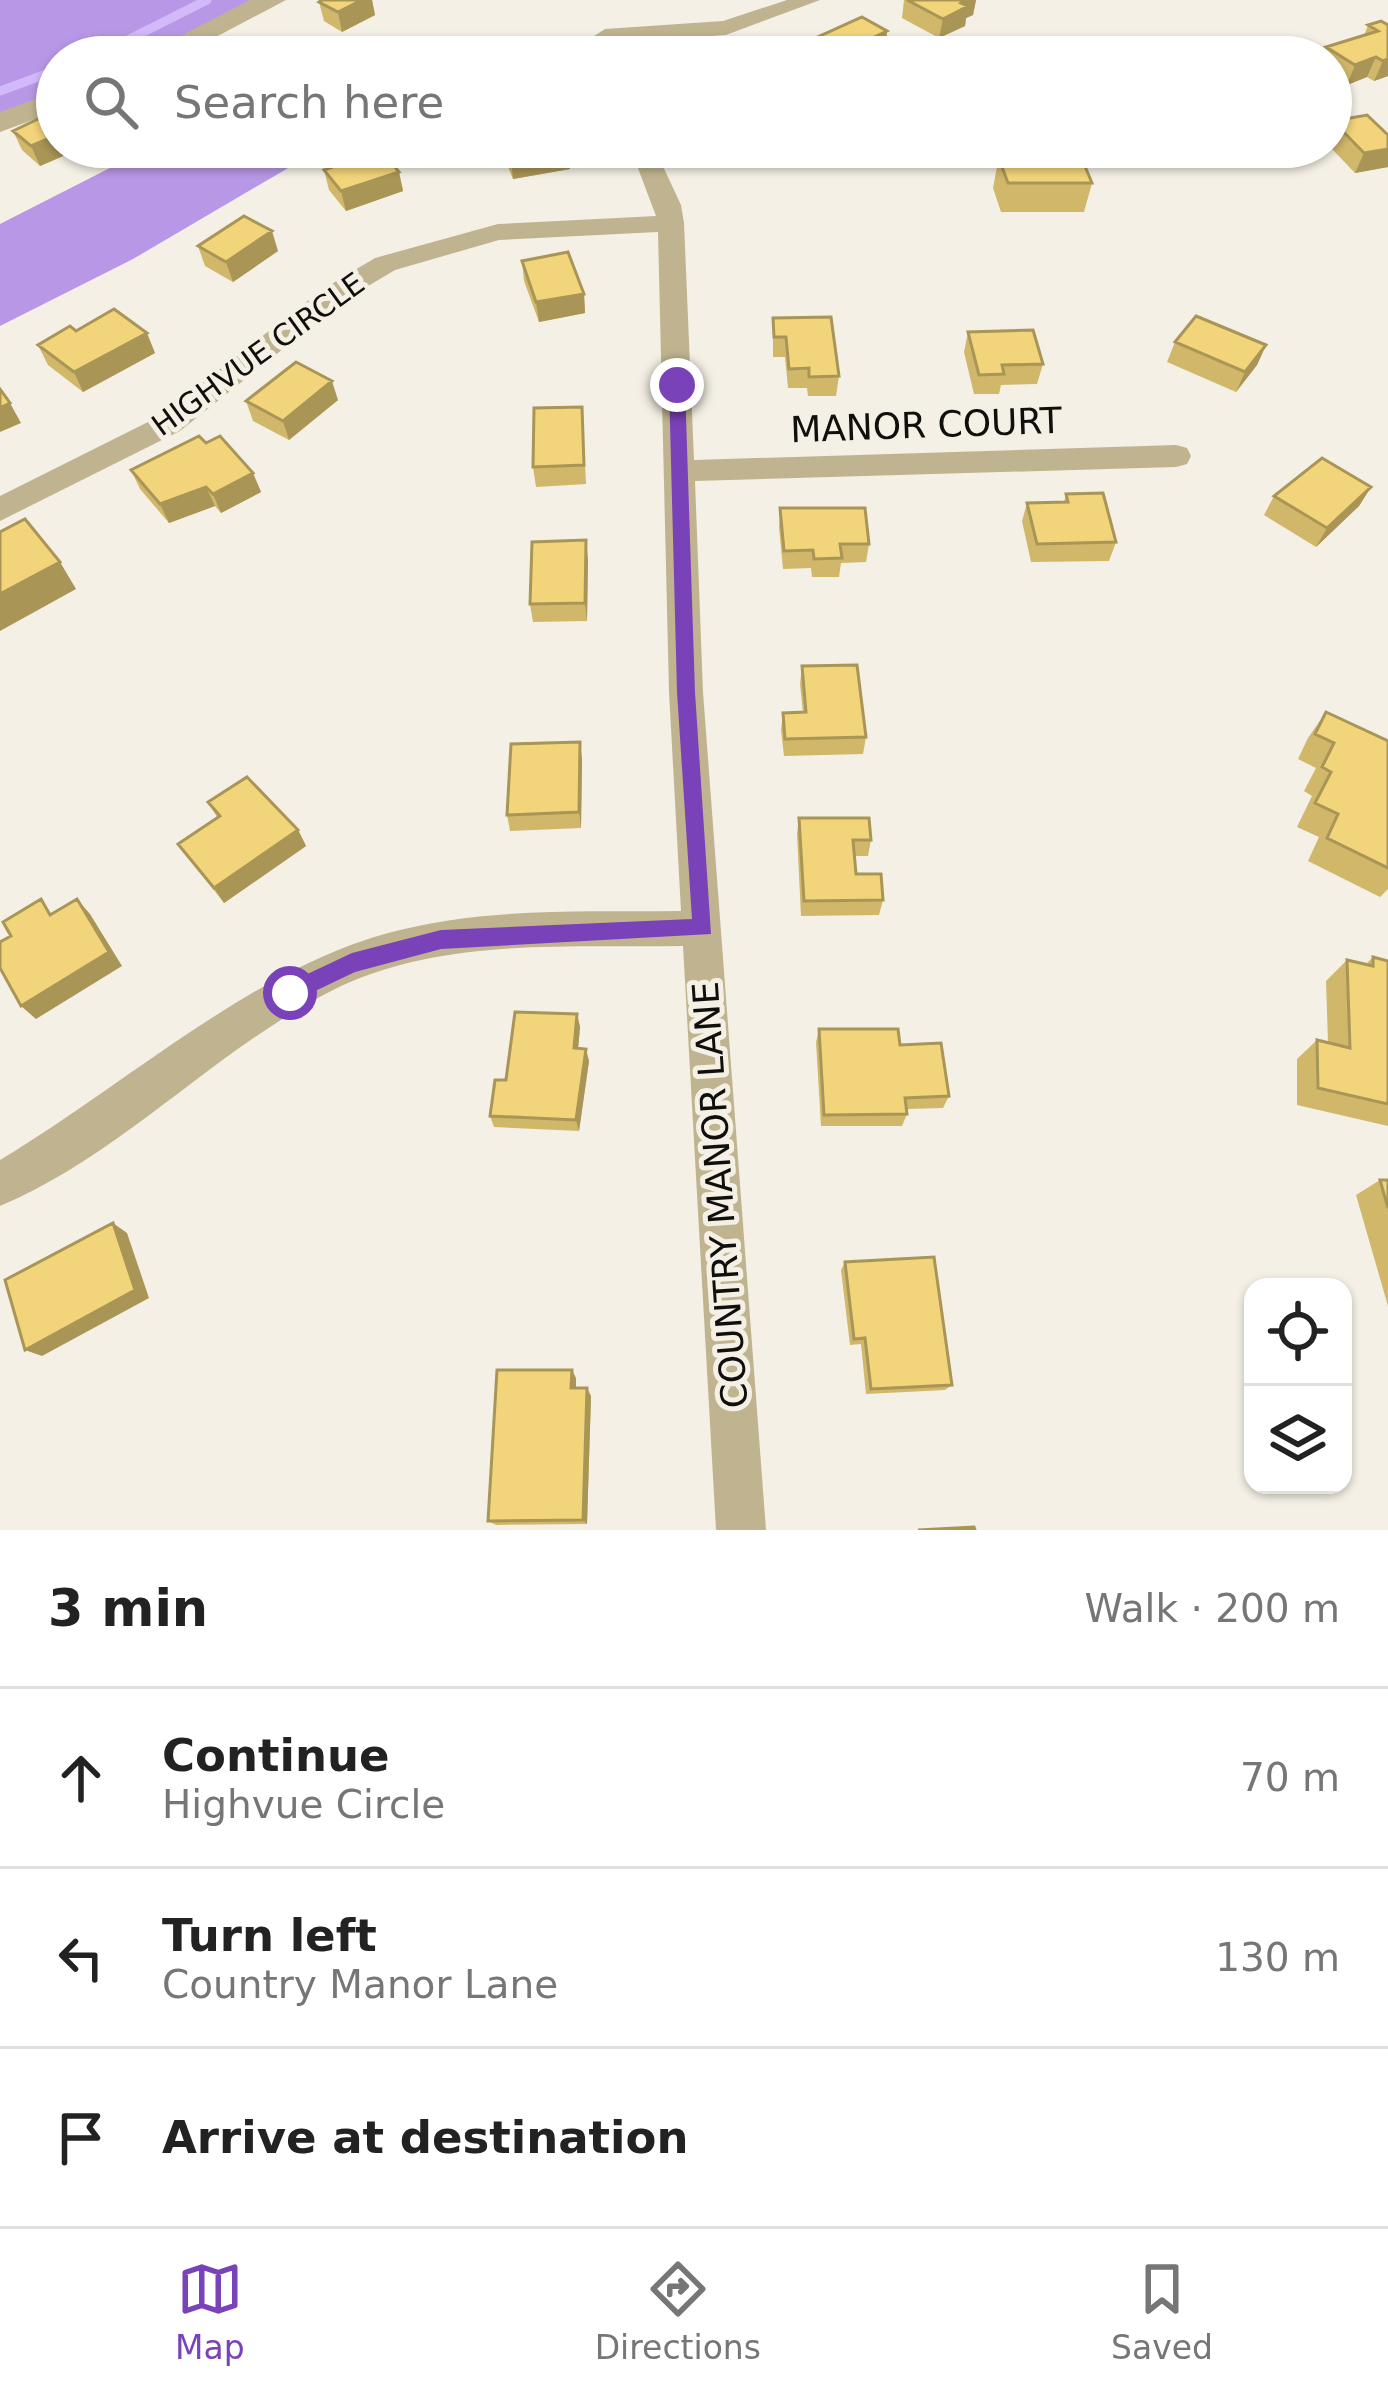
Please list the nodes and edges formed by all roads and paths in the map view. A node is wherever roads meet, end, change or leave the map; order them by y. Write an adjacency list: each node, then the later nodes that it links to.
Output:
1 (272, 0): 4 (street)
2 (809, 0): 6 (street)
3 (609, 8): 5 (street)
4 (198, 36)
5 (605, 36)
6 (672, 36)
7 (36, 108): 8 (street)
8 (0, 123)
9 (652, 168): 10 (street, COUNTRY MANOR LANE)
10 (671, 223): 12 (street, COUNTRY MANOR LANE); 13 (street, HIGHVUE CIRCLE)
11 (1176, 456): 12 (street, MANOR COURT)
12 (677, 471): 14 (street, COUNTRY MANOR LANE)
13 (0, 510)
14 (703, 928): 15 (street); 16 (street, COUNTRY MANOR LANE)
15 (0, 1184)
16 (741, 1530)

